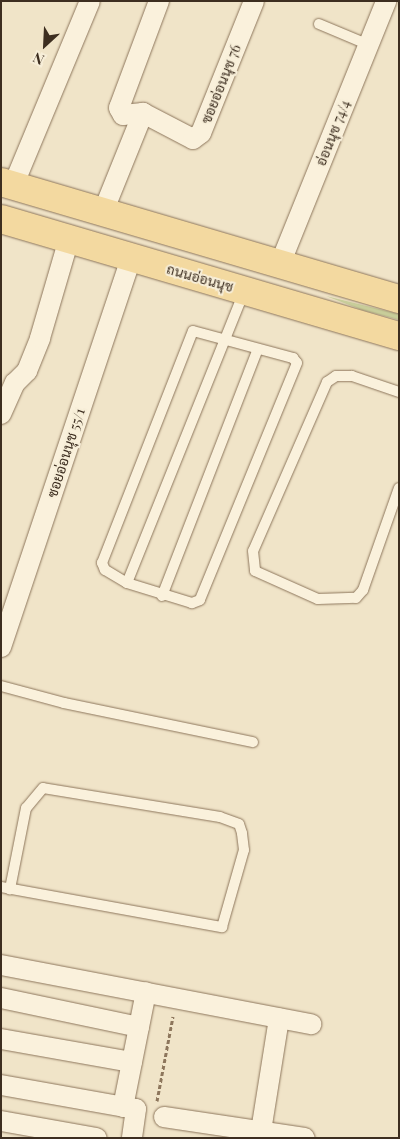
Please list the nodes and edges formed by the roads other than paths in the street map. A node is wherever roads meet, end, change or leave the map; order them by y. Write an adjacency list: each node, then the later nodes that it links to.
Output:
1 (90, 1): 8 (street)
2 (159, 1): 7 (street, ซอยอ่อนนุช 76)
3 (254, 1): 7 (street, ซอยอ่อนนุช 76)
4 (386, 1): 6 (street, อ่อนนุช 74/4)
5 (320, 24): 6 (lane)
6 (369, 45): 15 (street, อ่อนนุช 74/4)
7 (143, 113): 9 (street)
8 (7, 184): 9 (main road)
9 (103, 212): 11 (main road)
10 (1, 219): 12 (main road, ถนนอ่อนนุช)
11 (137, 222): 13 (main road); 14 (main road)
12 (68, 239): 14 (main road, ถนนอ่อนนุช); 23 (street)
13 (206, 242): 15 (main road); 16 (main road)
14 (126, 256): 16 (main road, ถนนอ่อนนุช); 27 (street, ซอยอ่อนนุช 55/1)
15 (280, 264): 18 (main road)
16 (195, 277): 17 (main road, ถนนอ่อนนุช)
17 (244, 291): 19 (main road, ถนนอ่อนนุช); 20 (lane)
18 (397, 292)
19 (399, 336)
20 (225, 340): 21 (lane); 25 (lane); 25 (lane)
21 (258, 349): 26 (lane); 26 (lane)
22 (399, 392): 24 (lane)
23 (1, 414)
24 (399, 488)
25 (128, 583): 26 (lane)
26 (162, 596)
27 (1, 647)
28 (1, 686): 29 (lane)
29 (253, 742)
30 (6, 888): 30 (lane)
31 (1, 964): 32 (street)
32 (146, 992): 34 (street); 36 (street)
33 (1, 998): 36 (street)
34 (279, 1018): 35 (street); 43 (street)
35 (311, 1024)
36 (139, 1027): 38 (street)
37 (1, 1039): 38 (street)
38 (132, 1062): 40 (street)
39 (1, 1085): 40 (street)
40 (123, 1107): 45 (street)
41 (160, 1113): 43 (street)
42 (1, 1121): 44 (street)
43 (261, 1131): 46 (street)
44 (96, 1138)
45 (132, 1138)
46 (304, 1138)

